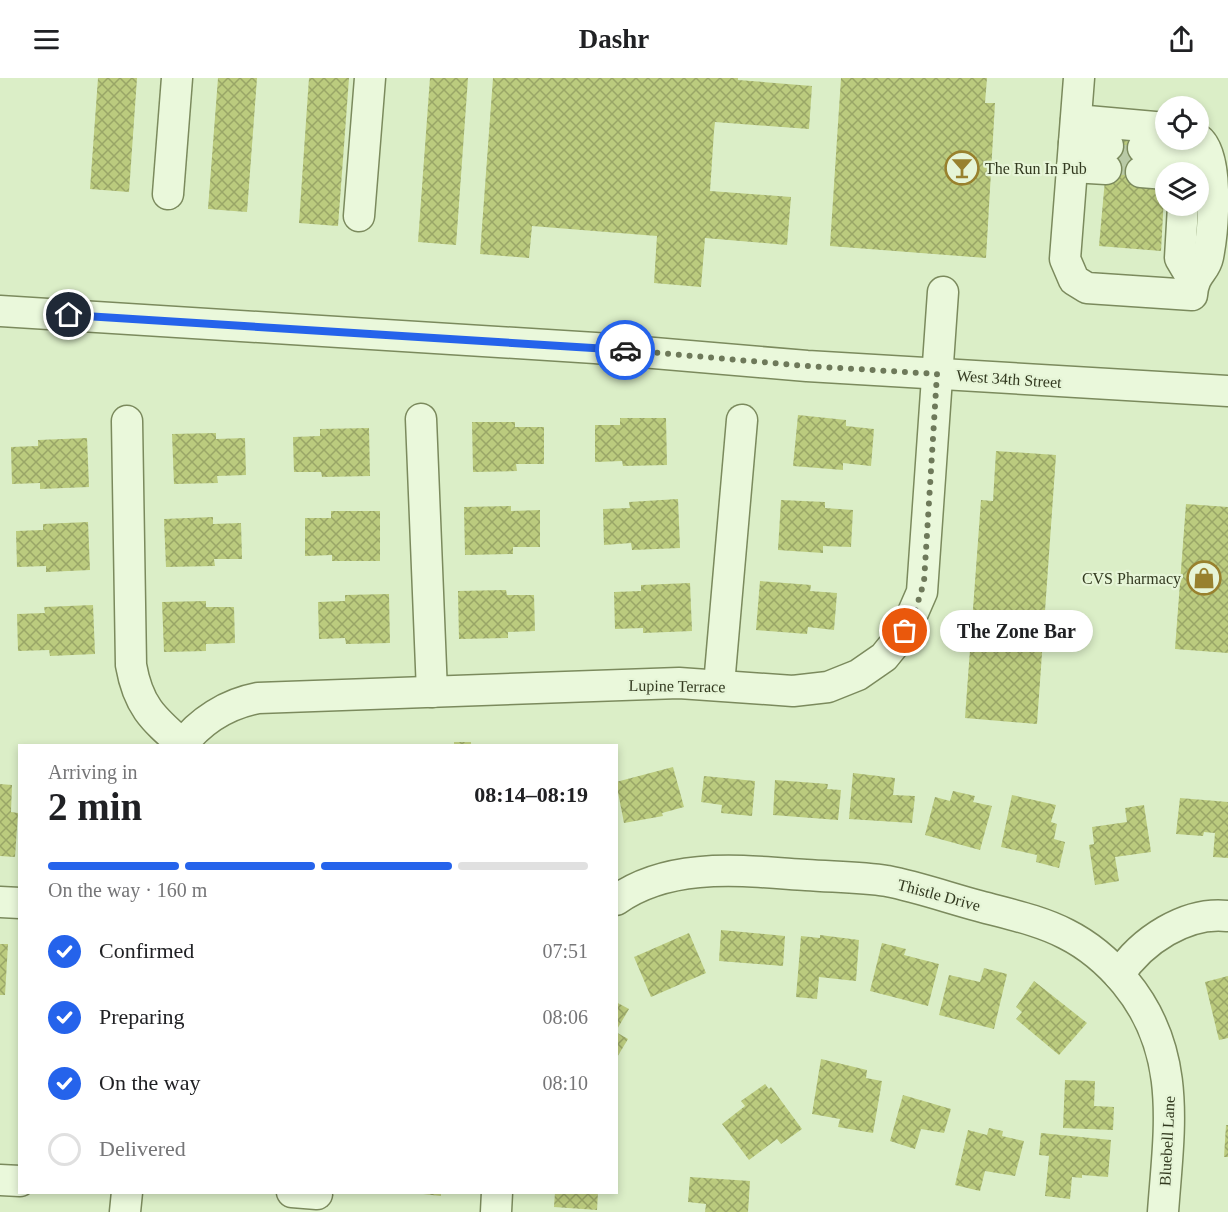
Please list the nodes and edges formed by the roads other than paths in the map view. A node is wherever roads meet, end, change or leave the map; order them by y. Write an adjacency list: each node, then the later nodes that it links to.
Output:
1 (177, 78): 9 (street)
2 (370, 78): 10 (street)
3 (1079, 78): 5 (street)
4 (1155, 130): 5 (street)
5 (1074, 147): 7 (street); 13 (street)
6 (1205, 150): 13 (street)
7 (1107, 158)
8 (1148, 164): 13 (street)
9 (168, 194)
10 (359, 216)
11 (1182, 216): 13 (street)
12 (1192, 216): 13 (street)
13 (1193, 278)
14 (943, 292): 16 (street, Lupine Terrace)
15 (0, 311): 16 (street, West 34th Street)
16 (937, 374): 17 (street, West 34th Street); 21 (street, Lupine Terrace)
17 (1228, 391)
18 (421, 419): 22 (street)
19 (742, 420): 21 (street)
20 (127, 421): 23 (street)
21 (719, 685): 22 (street, Lupine Terrace)
22 (432, 692): 24 (street, Lupine Terrace)
23 (180, 744)
24 (182, 744)
25 (618, 899): 29 (street, Thistle Drive)
26 (0, 902): 27 (street)
27 (18, 903)
28 (1228, 916): 29 (street)
29 (1119, 975): 36 (street, Bluebell Lane)
30 (0, 1180): 31 (street)
31 (18, 1180)
32 (127, 1194): 34 (street)
33 (497, 1194): 35 (street)
34 (125, 1212)
35 (496, 1212)
36 (1163, 1212)

